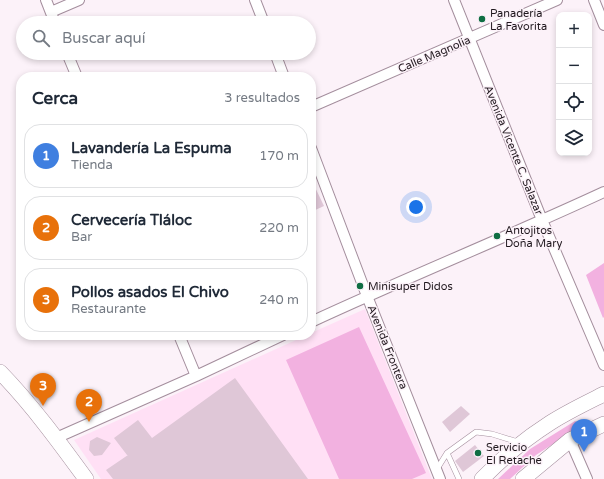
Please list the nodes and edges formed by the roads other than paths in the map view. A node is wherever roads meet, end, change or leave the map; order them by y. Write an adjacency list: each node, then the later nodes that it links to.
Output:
1 (46, 0): 7 (street)
2 (79, 0): 7 (street)
3 (255, 0): 9 (street)
4 (454, 0): 11 (street, Avenida Vicente C. Salazar)
5 (557, 0): 11 (street, Calle Magnolia)
6 (594, 0): 10 (street)
7 (51, 12): 8 (street)
8 (52, 16)
9 (261, 16)
10 (604, 25)
11 (469, 39): 16 (street, Calle Magnolia); 19 (street, Avenida Vicente C. Salazar)
12 (71, 60): 14 (street)
13 (278, 60): 15 (street)
14 (75, 72)
15 (282, 72)
16 (316, 105)
17 (316, 161): 20 (street, Avenida Frontera)
18 (604, 192): 19 (street)
19 (542, 220): 20 (street); 24 (street, Avenida Vicente C. Salazar)
20 (367, 296): 21 (street); 33 (street, Avenida Frontera)
21 (316, 320)
22 (181, 340): 26 (street)
23 (272, 340): 26 (street)
24 (604, 365)
25 (0, 372): 29 (main road)
26 (196, 376): 29 (street)
27 (604, 394): 31 (main road)
28 (604, 424): 30 (main road)
29 (56, 438): 34 (main road)
30 (570, 440): 37 (main road); 38 (street)
31 (521, 443): 32 (lane); 36 (main road)
32 (447, 453): 33 (lane); 35 (lane)
33 (438, 474)
34 (86, 479)
35 (459, 479)
36 (482, 479)
37 (523, 479)
38 (587, 479)

